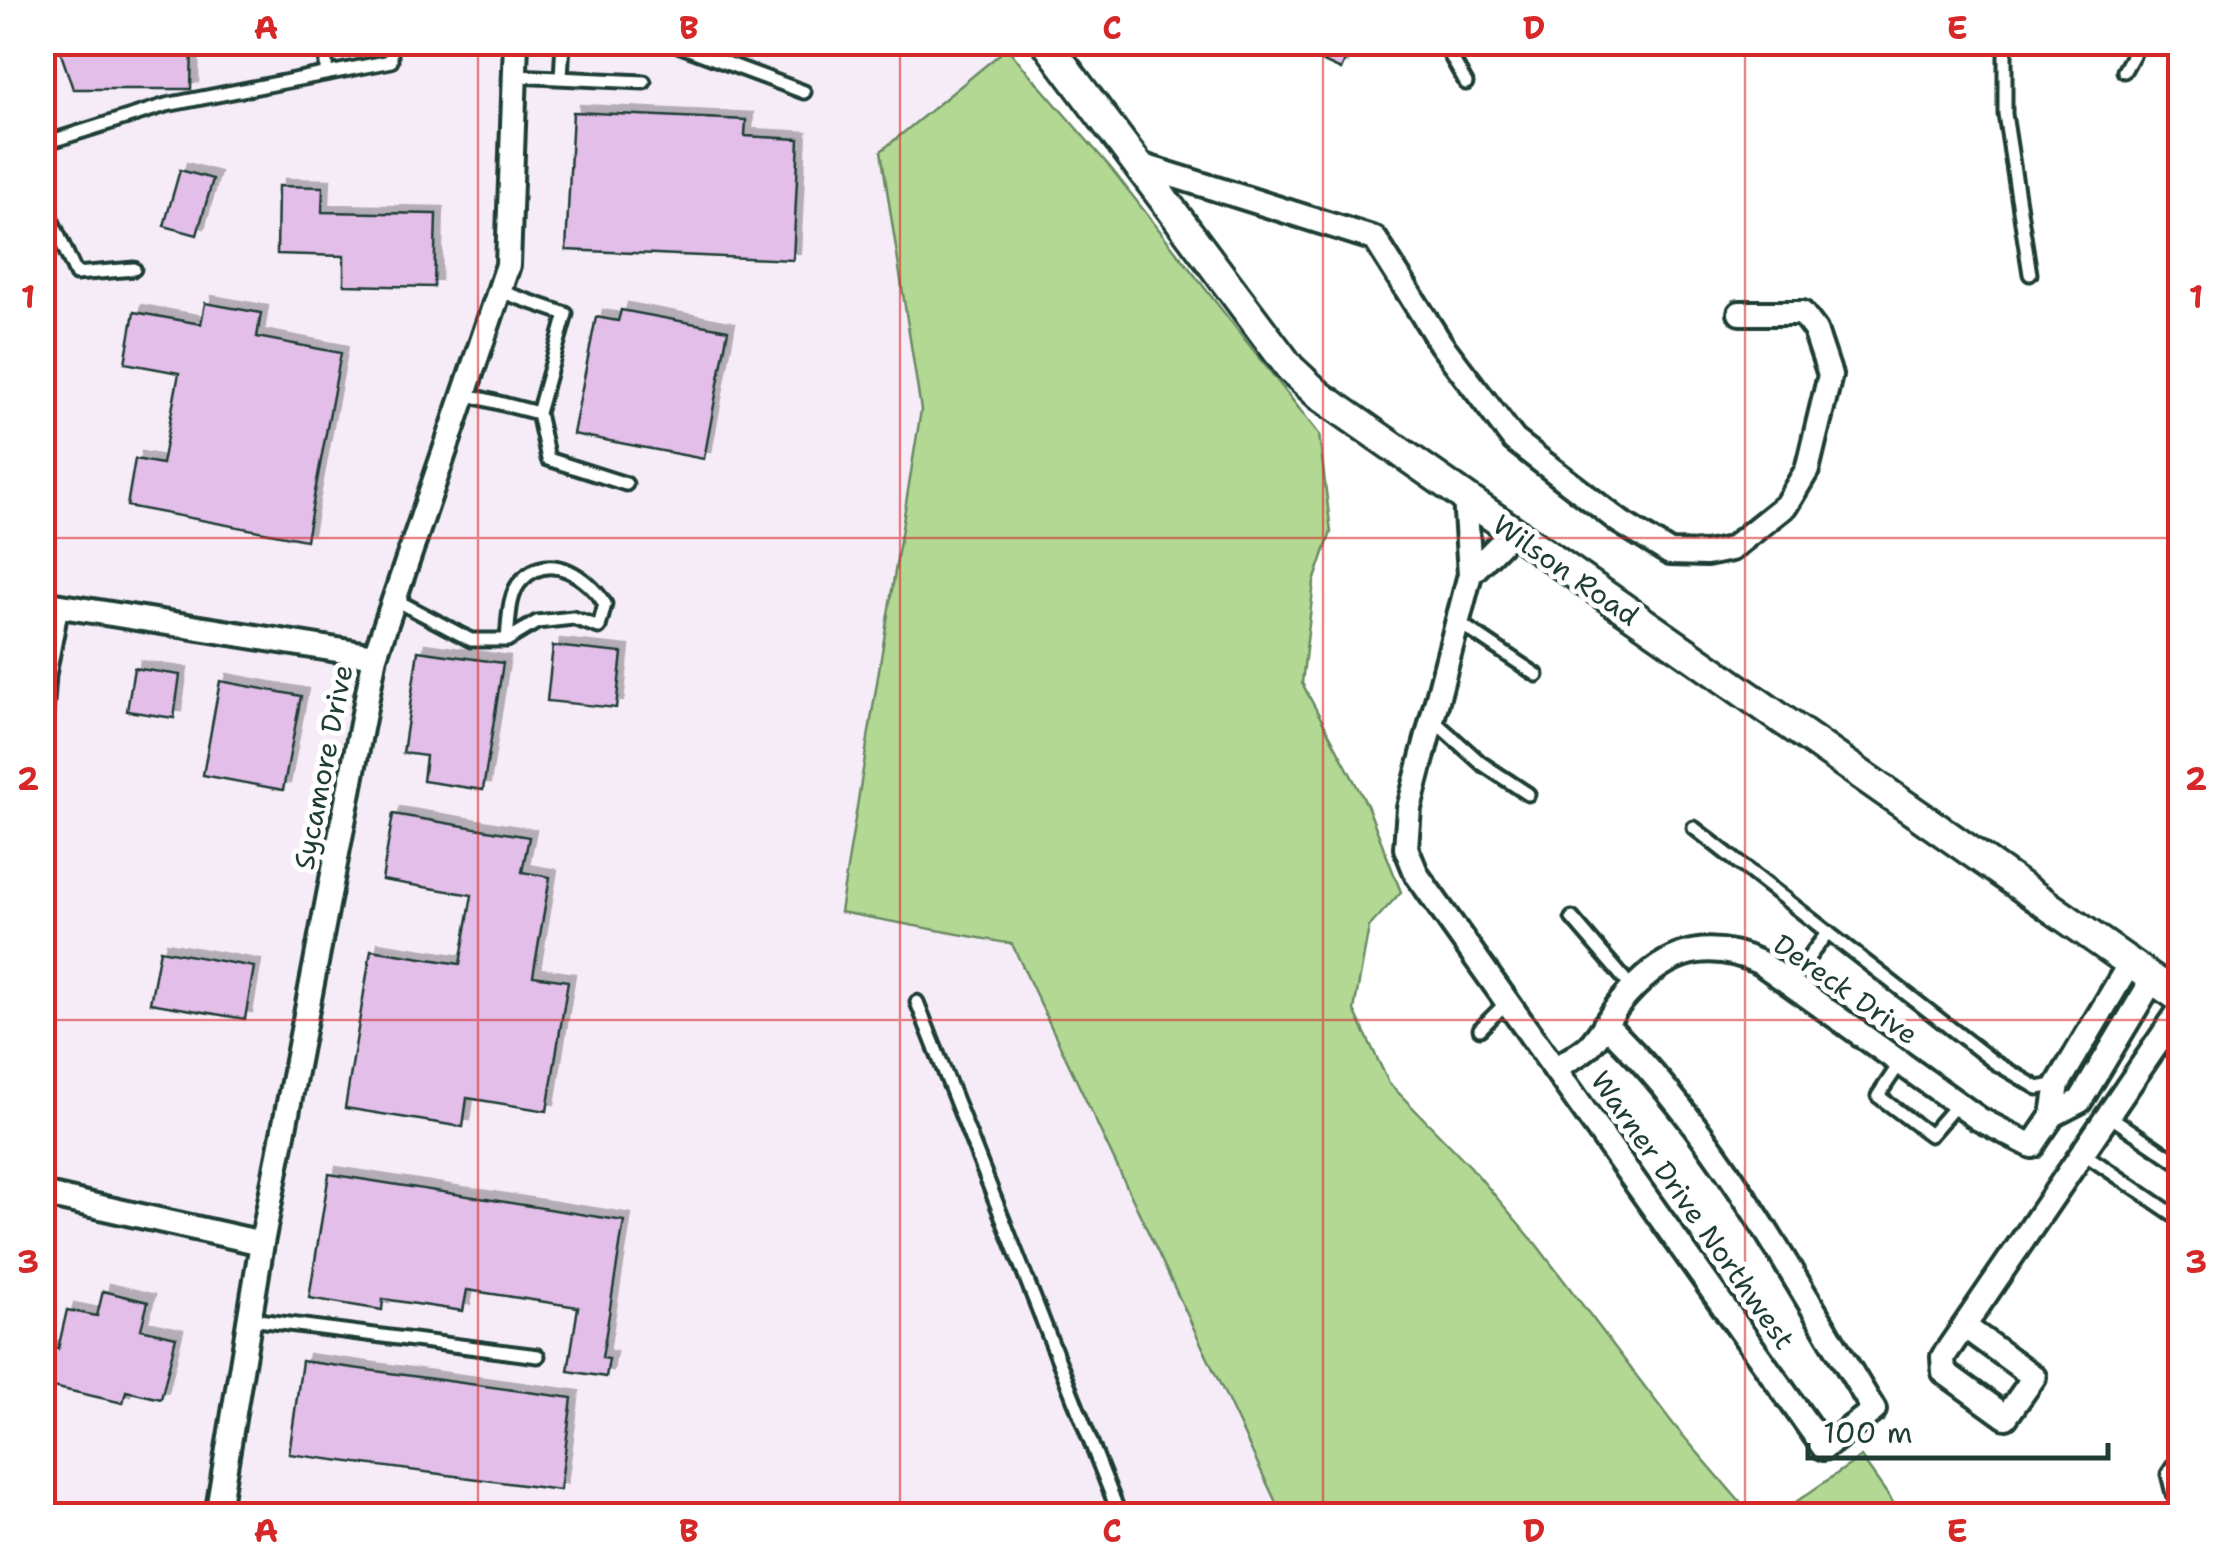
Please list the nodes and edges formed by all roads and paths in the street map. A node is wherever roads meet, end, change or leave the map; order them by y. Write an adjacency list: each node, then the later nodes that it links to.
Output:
1 (326, 42): 10 (lane)
2 (391, 42): 10 (lane)
3 (516, 42): 12 (street, Sycamore Drive)
4 (563, 42): 13 (lane)
5 (670, 42): 16 (lane)
6 (1046, 42): 18 (street, Wilson Road)
7 (1443, 42): 15 (lane)
8 (2005, 42): 21 (lane)
9 (2140, 42): 11 (lane)
10 (326, 70): 17 (lane)
11 (2124, 71)
12 (514, 76): 13 (lane); 22 (street, Sycamore Drive)
13 (560, 78): 14 (lane)
14 (644, 82)
15 (1466, 83)
16 (804, 92)
17 (42, 144)
18 (1134, 163): 23 (street); 27 (street, Wilson Road)
19 (42, 199): 20 (lane)
20 (134, 269)
21 (2030, 274)
22 (499, 291): 24 (street, Sycamore Drive); 25 (lane)
23 (1740, 313)
24 (464, 394): 25 (lane); 30 (street, Sycamore Drive)
25 (538, 414): 26 (lane)
26 (626, 484)
27 (1464, 498): 28 (street, Wilson Road); 29 (street)
28 (1512, 532): 29 (street); 42 (street, Wilson Road)
29 (1470, 574): 32 (street, Warner Drive Northwest)
30 (394, 599): 33 (lane); 34 (street, Sycamore Drive)
31 (52, 604): 34 (street); 37 (lane)
32 (1458, 622): 35 (lane); 36 (street, Warner Drive Northwest)
33 (507, 640): 33 (lane)
34 (375, 656): 61 (street, Sycamore Drive)
35 (1537, 675)
36 (1432, 719): 38 (lane); 47 (street, Warner Drive Northwest)
37 (42, 770)
38 (1528, 794)
39 (1694, 828): 41 (lane)
40 (1572, 918): 44 (lane)
41 (1828, 932): 43 (lane); 53 (lane)
42 (2141, 971): 45 (street, Wilson Road); 53 (street); 55 (street, Dereck Drive)
43 (1789, 984): 44 (street, Dereck Drive); 51 (street, Dereck Drive)
44 (1633, 989): 49 (street, Dereck Drive)
45 (2180, 998)
46 (916, 1002): 68 (lane)
47 (1508, 1002): 50 (lane); 52 (street, Warner Drive Northwest)
48 (2180, 1010): 56 (street)
49 (1605, 1024): 52 (street, Dereck Drive); 52 (street, Warner Drive Northwest)
50 (1480, 1029)
51 (1900, 1063): 54 (street, Dereck Drive); 54 (lane)
52 (1556, 1068)
53 (2058, 1084): 55 (street)
54 (1957, 1104): 55 (street, Dereck Drive)
55 (2053, 1115)
56 (2108, 1116): 57 (street); 58 (lane)
57 (2083, 1153): 60 (lane); 63 (street)
58 (2180, 1164)
59 (42, 1194): 61 (street)
60 (2180, 1220)
61 (262, 1243): 62 (street, Sycamore Drive)
62 (250, 1319): 64 (lane); 67 (street, Sycamore Drive)
63 (1964, 1326)
64 (538, 1356)
65 (2180, 1456): 66 (lane)
66 (2180, 1499)
67 (218, 1516)
68 (1120, 1516)

